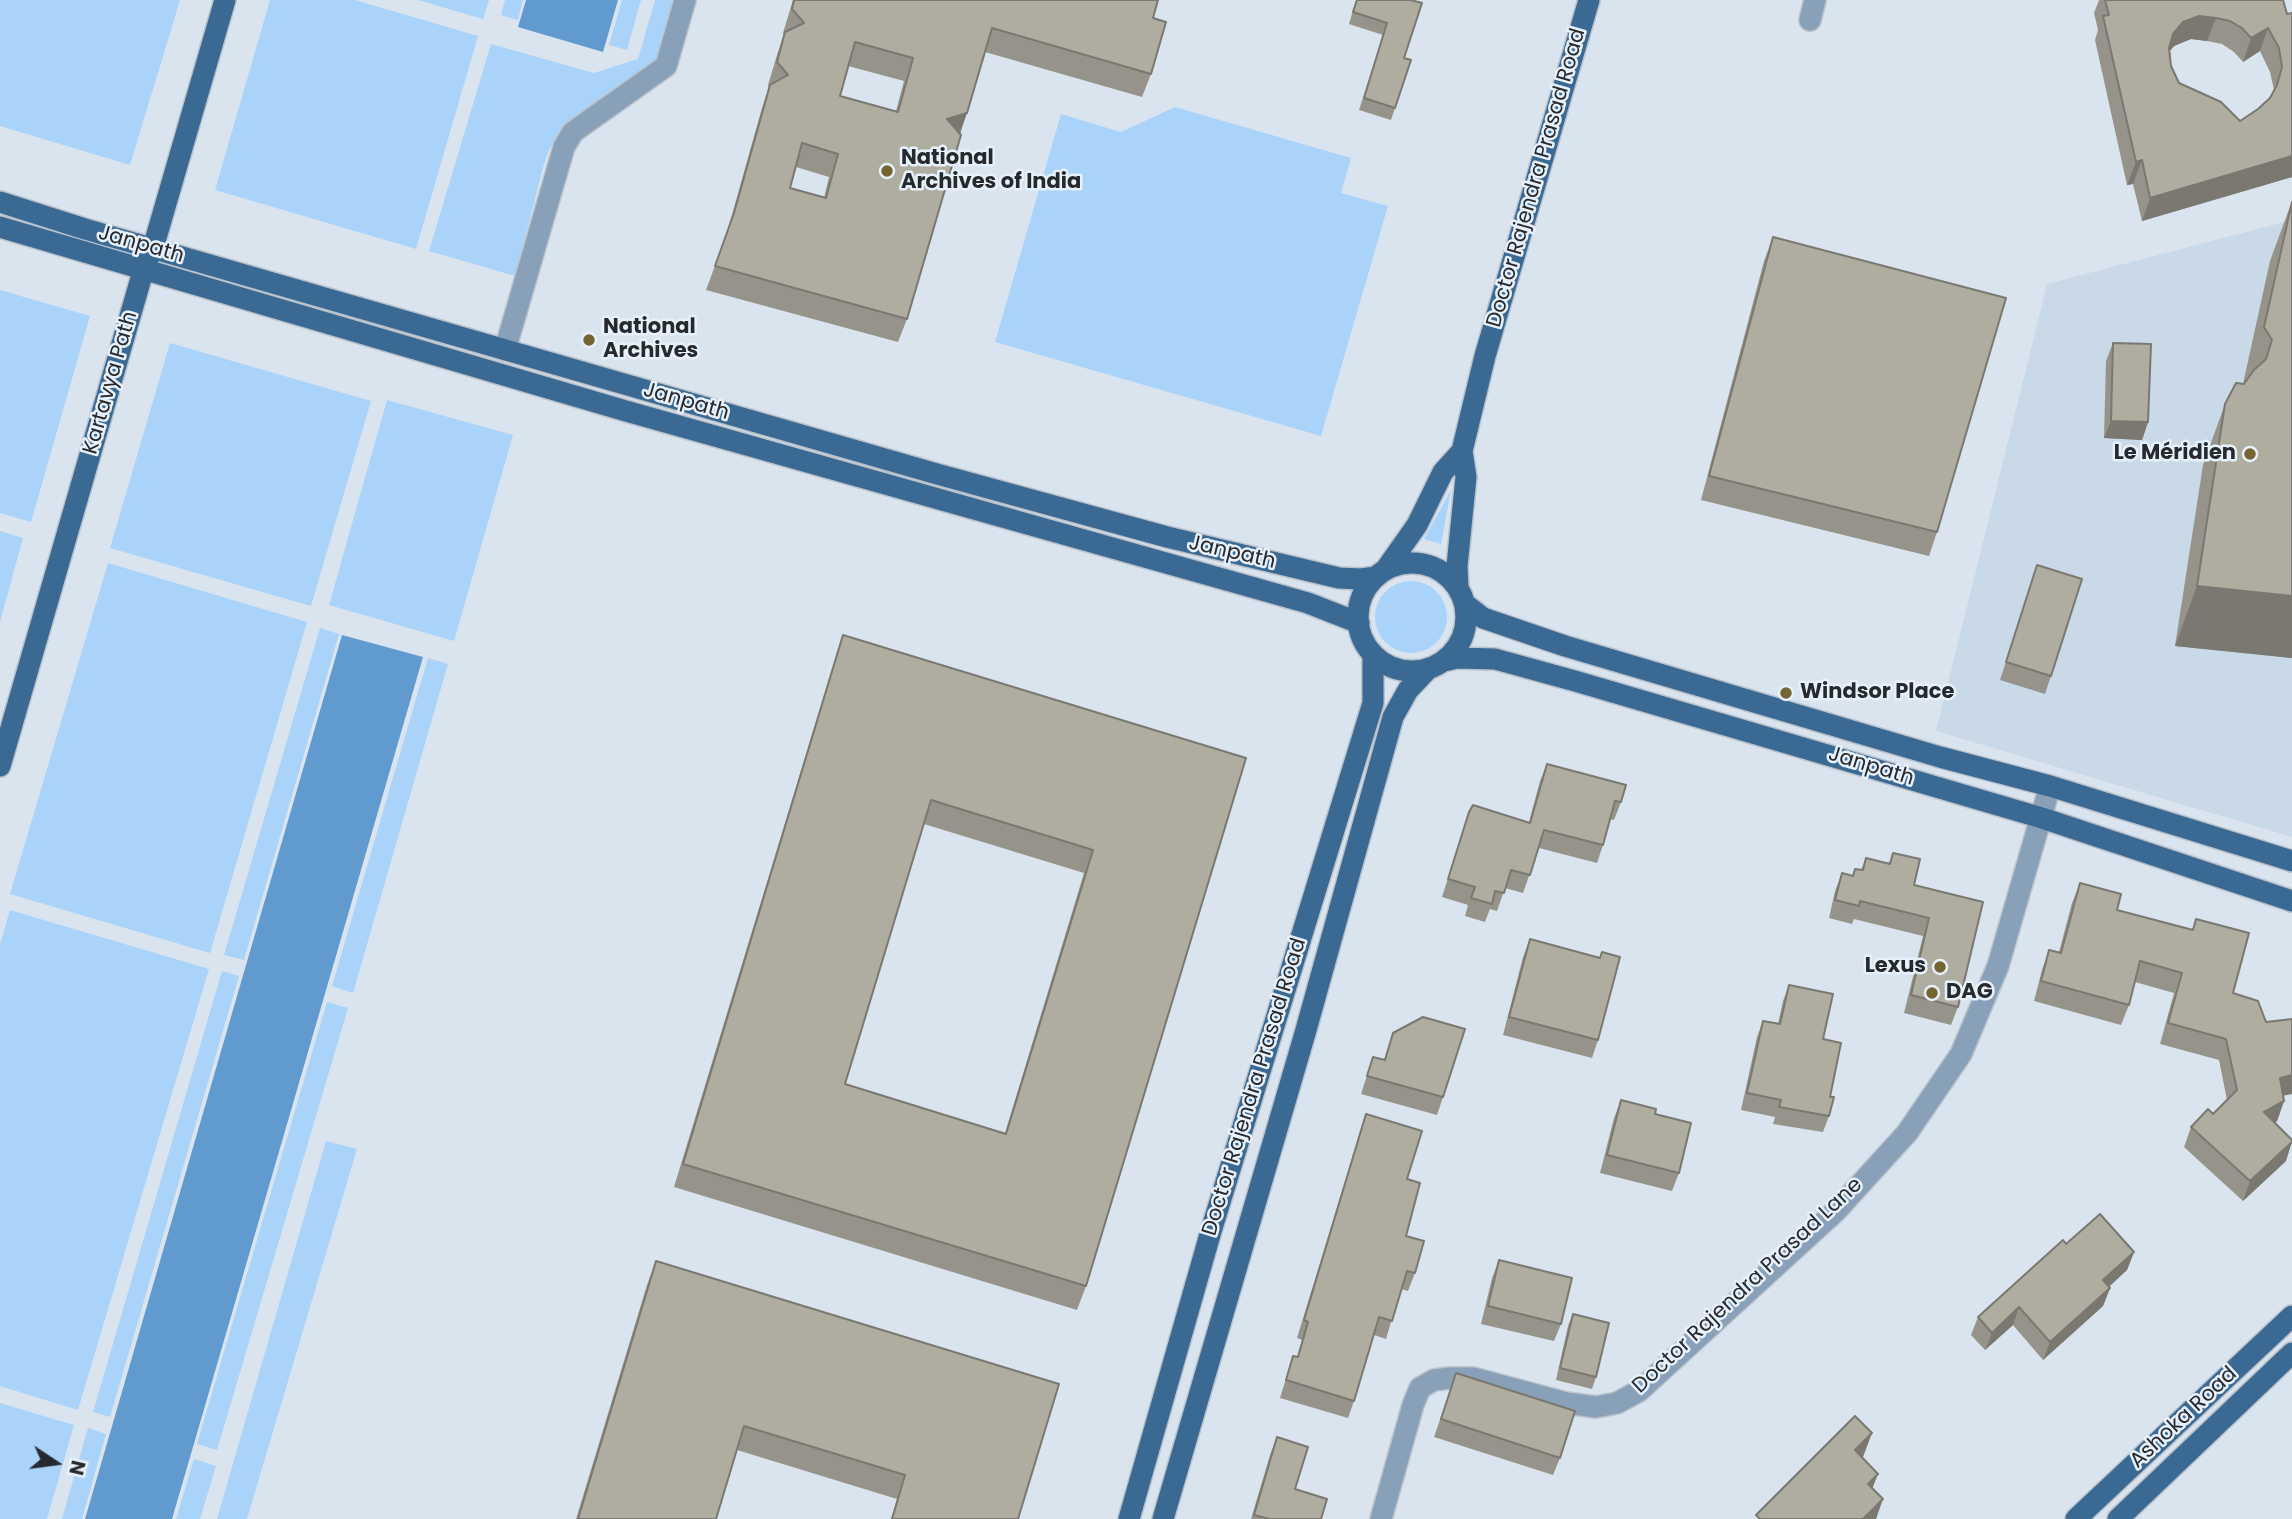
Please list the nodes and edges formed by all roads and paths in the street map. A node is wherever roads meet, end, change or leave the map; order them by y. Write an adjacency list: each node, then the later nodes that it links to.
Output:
1 (225, 0): 6 (main road, Kartavya Path)
2 (685, 0): 8 (street)
3 (1588, 0): 9 (main road, Doctor Rajendra Prasad Road)
4 (0, 202): 6 (main road, Janpath)
5 (0, 227): 7 (main road, Janpath)
6 (153, 248): 7 (main road, Kartavya Path); 8 (main road, Janpath)
7 (144, 268): 12 (main road, Janpath); 15 (main road, Kartavya Path)
8 (505, 350): 10 (main road, Janpath)
9 (1462, 451): 10 (main road); 11 (main road)
10 (1381, 573): 11 (main road); 12 (main road)
11 (1462, 597): 14 (main road); 16 (main road, Janpath)
12 (1359, 623): 13 (main road)
13 (1373, 654): 14 (main road); 22 (main road, Doctor Rajendra Prasad Road)
14 (1436, 665): 17 (main road, Janpath); 23 (main road, Doctor Rajendra Prasad Road)
15 (0, 766)
16 (2050, 786): 17 (street, Doctor Rajendra Prasad Lane); 18 (main road, Janpath)
17 (2042, 818): 19 (main road, Janpath); 24 (street, Doctor Rajendra Prasad Lane)
18 (2292, 860)
19 (2292, 901)
20 (2292, 1317): 25 (main road, Ashoka Road)
21 (2292, 1353): 26 (main road, Ashoka Road)
22 (1129, 1519)
23 (1163, 1519)
24 (1381, 1519)
25 (2076, 1519)
26 (2119, 1519)

